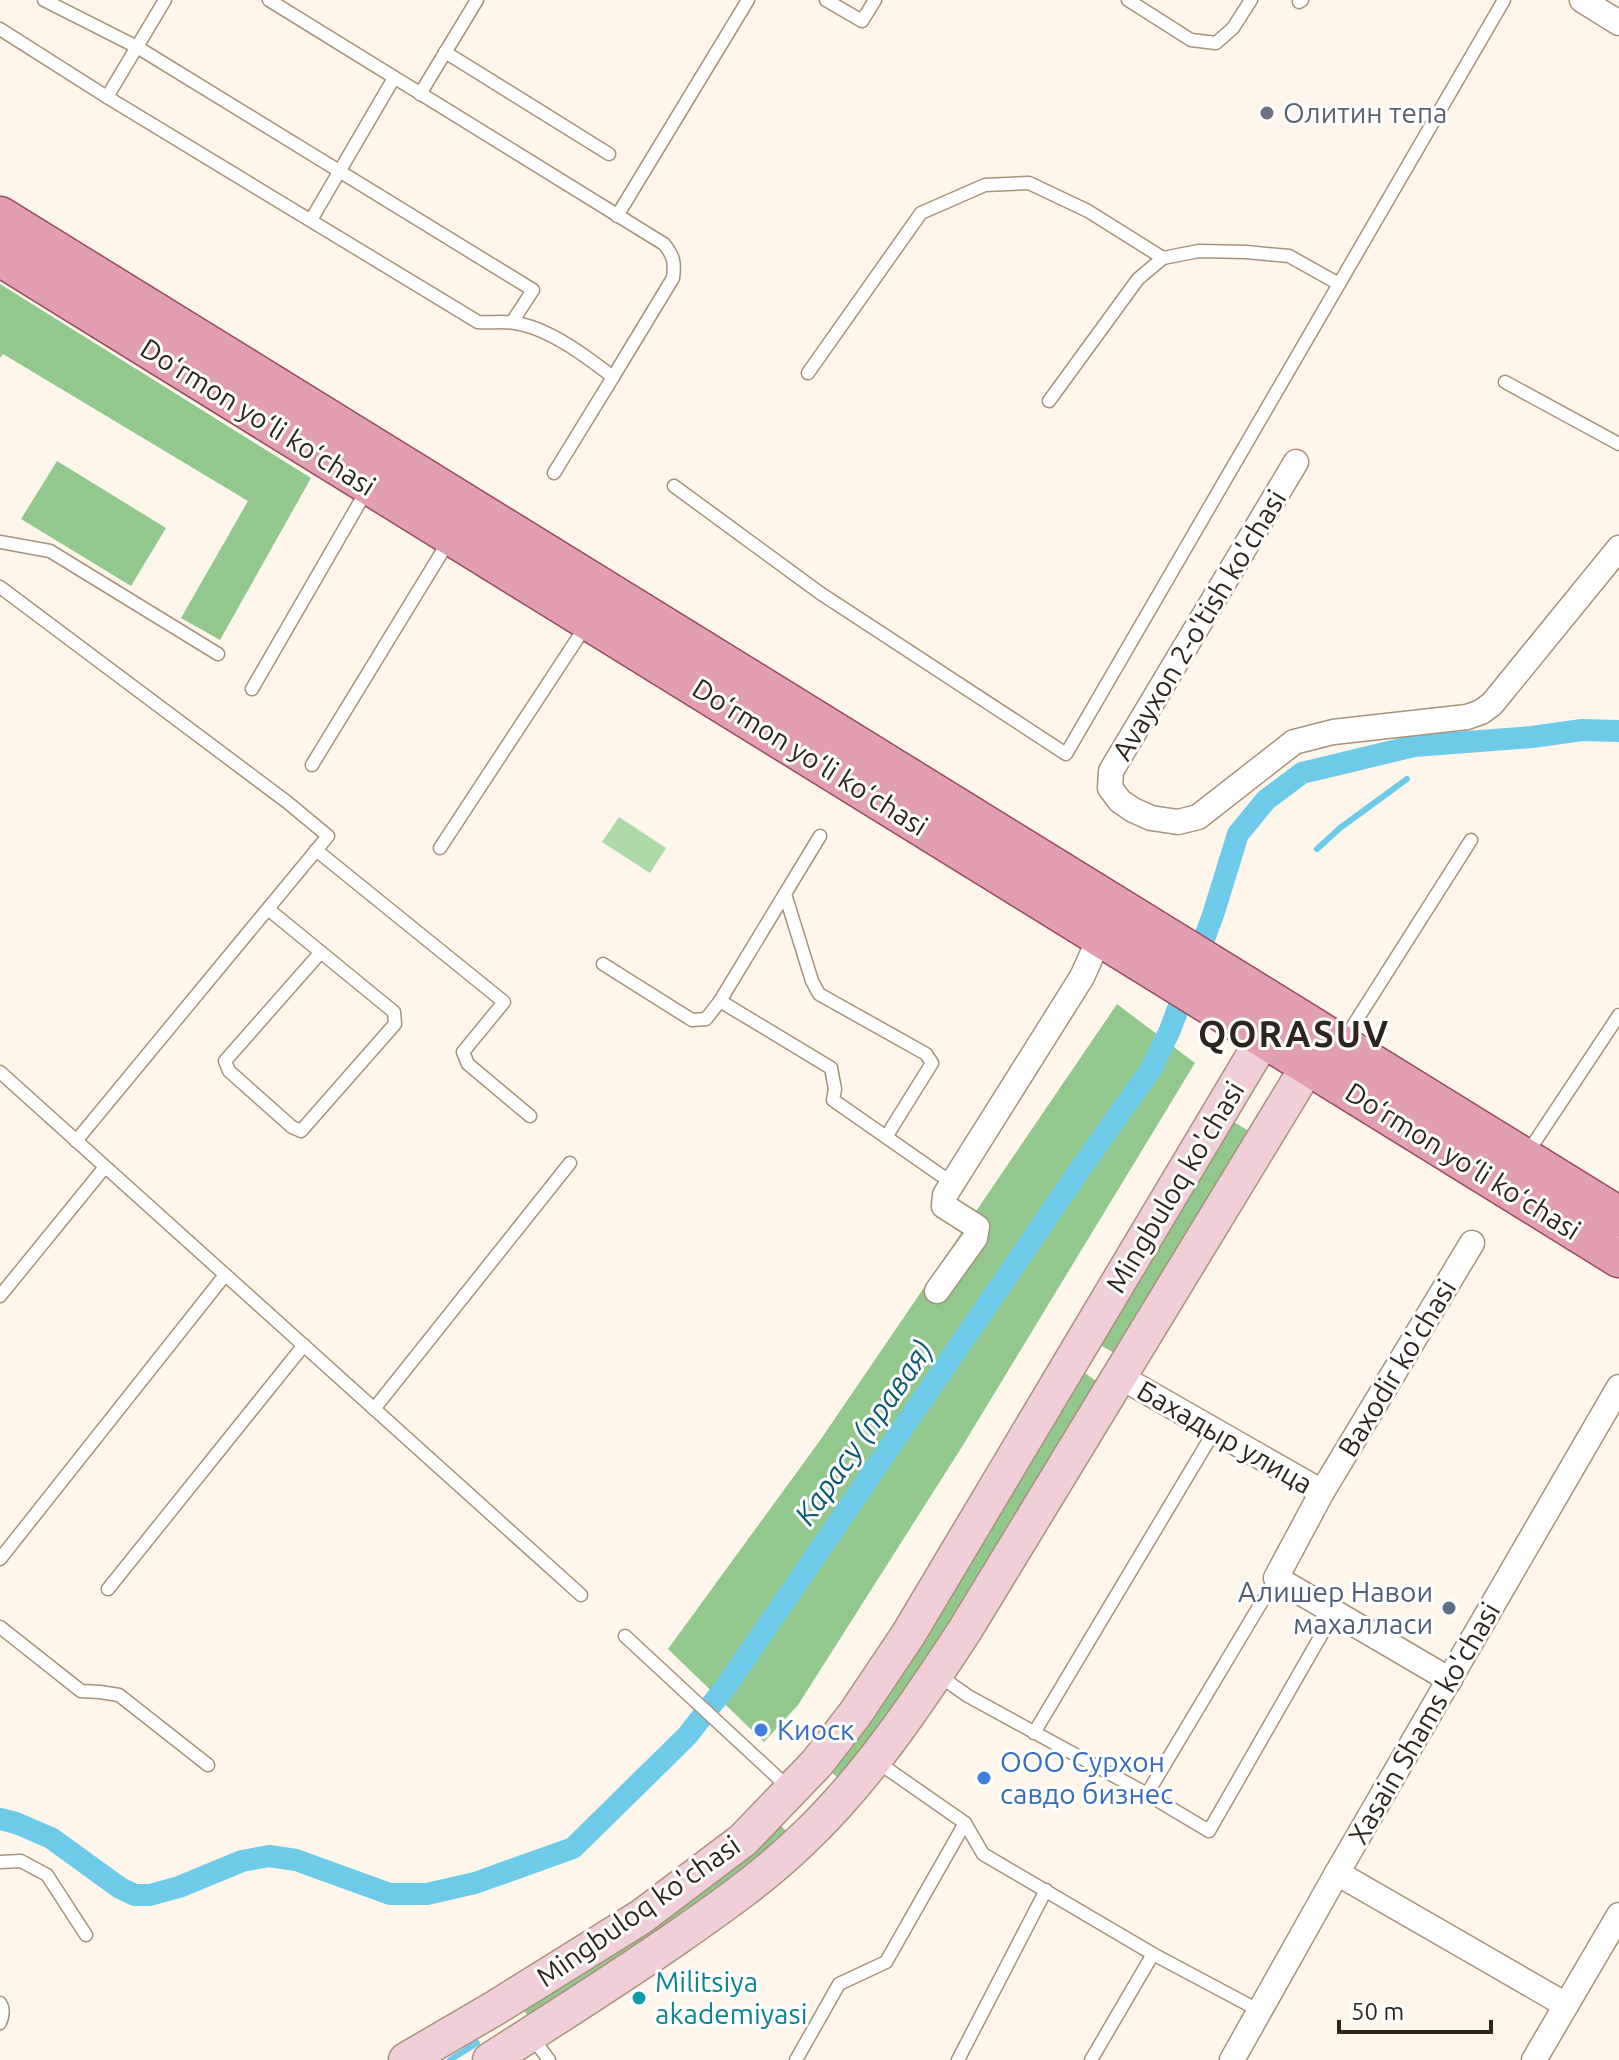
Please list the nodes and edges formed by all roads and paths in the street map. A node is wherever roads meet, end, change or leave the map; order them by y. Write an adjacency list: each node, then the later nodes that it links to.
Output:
1 (44, 0): 14 (lane)
2 (165, 0): 14 (lane)
3 (269, 0): 16 (lane)
4 (477, 0): 15 (lane)
5 (748, 0): 22 (lane)
6 (826, 0): 7 (lane)
7 (875, 0)
8 (1128, 0): 9 (lane)
9 (1251, 0)
10 (1504, 0): 26 (lane)
11 (1582, 0): 12 (street)
12 (1619, 23)
13 (0, 29): 18 (lane)
14 (137, 47): 18 (lane); 20 (lane)
15 (445, 52): 17 (lane); 19 (lane)
16 (394, 78): 17 (lane); 20 (lane)
17 (420, 94): 22 (lane)
18 (107, 97): 23 (lane)
19 (609, 154)
20 (340, 171): 23 (lane); 27 (lane)
21 (0, 216): 53 (main road, Do‘rmon yo‘li ko‘chasi)
22 (617, 216): 29 (lane)
23 (311, 220): 27 (lane)
24 (0, 257): 35 (main road, Do‘rmon yo‘li ko‘chasi)
25 (1163, 258): 26 (lane); 28 (lane); 31 (lane)
26 (1339, 284): 36 (lane)
27 (512, 322): 29 (lane)
28 (808, 373)
29 (613, 377): 34 (lane)
30 (1505, 382): 32 (lane)
31 (1049, 401)
32 (1619, 444)
33 (1296, 462): 39 (street, Avayxon 2-o'tish ko'chasi)
34 (554, 473)
35 (370, 485): 37 (main road, Do‘rmon yo‘li ko‘chasi); 43 (lane)
36 (674, 486)
37 (452, 536): 41 (main road, Do‘rmon yo‘li ko‘chasi); 44 (lane)
38 (0, 542): 42 (lane)
39 (1619, 548)
40 (1, 589): 48 (lane)
41 (589, 621): 47 (lane); 51 (main road, Do‘rmon yo‘li ko‘chasi)
42 (218, 654)
43 (252, 689)
44 (312, 765)
45 (820, 836): 49 (lane)
46 (1471, 840): 60 (lane)
47 (440, 848)
48 (316, 850): 50 (lane); 63 (lane)
49 (785, 894): 56 (lane); 64 (lane)
50 (268, 909): 52 (lane); 65 (lane)
51 (1100, 937): 53 (main road, Do‘rmon yo‘li ko‘chasi); 69 (street)
52 (321, 952): 52 (lane)
53 (1165, 956): 55 (main road, Do‘rmon yo‘li ko‘chasi)
54 (603, 964): 56 (lane)
55 (1210, 984): 58 (main road, Do‘rmon yo‘li ko‘chasi); 59 (main road, Do‘rmon yo‘li ko‘chasi)
56 (720, 1001): 64 (lane)
57 (1619, 1015): 66 (lane)
58 (1305, 1021): 59 (main road); 60 (main road, Do‘rmon yo‘li ko‘chasi); 61 (main road)
59 (1264, 1038): 61 (main road, Do‘rmon yo‘li ko‘chasi); 77 (main road, Mingbuloq ko'chasi)
60 (1341, 1044): 66 (main road, Do‘rmon yo‘li ko‘chasi)
61 (1308, 1066): 72 (main road, Do‘rmon yo‘li ko‘chasi); 78 (main road, Mingbuloq ko'chasi)
62 (0, 1072): 65 (lane)
63 (530, 1116)
64 (886, 1137): 69 (lane)
65 (76, 1141): 68 (lane)
66 (1524, 1157): 70 (main road, Do‘rmon yo‘li ko‘chasi)
67 (570, 1163): 80 (lane)
68 (105, 1167): 73 (lane); 75 (lane)
69 (952, 1183): 74 (street)
70 (1619, 1216)
71 (1472, 1243): 82 (street, Baxodir ko'chasi)
72 (1619, 1258)
73 (225, 1275): 76 (lane); 83 (lane)
74 (937, 1291)
75 (0, 1296)
76 (304, 1345): 80 (lane); 85 (lane)
77 (1078, 1350): 78 (main road); 95 (main road, Mingbuloq ko'chasi)
78 (1119, 1376): 81 (street, Бахадыр улица); 90 (main road, Mingbuloq ko'chasi)
79 (1619, 1387): 91 (street, Xasain Shams ko'chasi)
80 (374, 1409): 86 (lane)
81 (1215, 1430): 82 (street, Бахадыр улица); 92 (lane)
82 (1322, 1492): 84 (street, Бахадыр улица)
83 (0, 1559)
84 (1276, 1578): 91 (street); 96 (lane)
85 (108, 1589)
86 (581, 1595)
87 (1331, 1618): 96 (lane)
88 (0, 1627): 94 (lane)
89 (625, 1636): 95 (lane)
90 (936, 1673): 92 (lane); 93 (main road, Mingbuloq ko'chasi)
91 (1450, 1680): 100 (street, Xasain Shams ko'chasi)
92 (1034, 1733): 96 (lane)
93 (874, 1759): 97 (main road, Mingbuloq ko'chasi); 98 (lane)
94 (208, 1765)
95 (792, 1790): 97 (main road); 107 (main road, Mingbuloq ko'chasi)
96 (1147, 1794)
97 (824, 1819): 110 (main road, Mingbuloq ko'chasi)
98 (965, 1823): 101 (lane); 112 (lane)
99 (0, 1862): 103 (lane)
100 (1337, 1873): 106 (street); 108 (street, Xasain Shams ko'chasi)
101 (1046, 1890): 104 (lane); 113 (lane)
102 (1619, 1915): 106 (street)
103 (86, 1935)
104 (1153, 1954): 108 (lane); 114 (lane)
105 (0, 2003): 109 (lane)
106 (1566, 2005): 116 (street)
107 (495, 2008): 110 (main road); 111 (main road, Mingbuloq ko'chasi)
108 (1260, 2011): 115 (street, Xasain Shams ko'chasi)
109 (0, 2023)
110 (522, 2049)
111 (406, 2060)
112 (796, 2060)
113 (958, 2060)
114 (1091, 2060)
115 (1232, 2060)
116 (1534, 2060)

